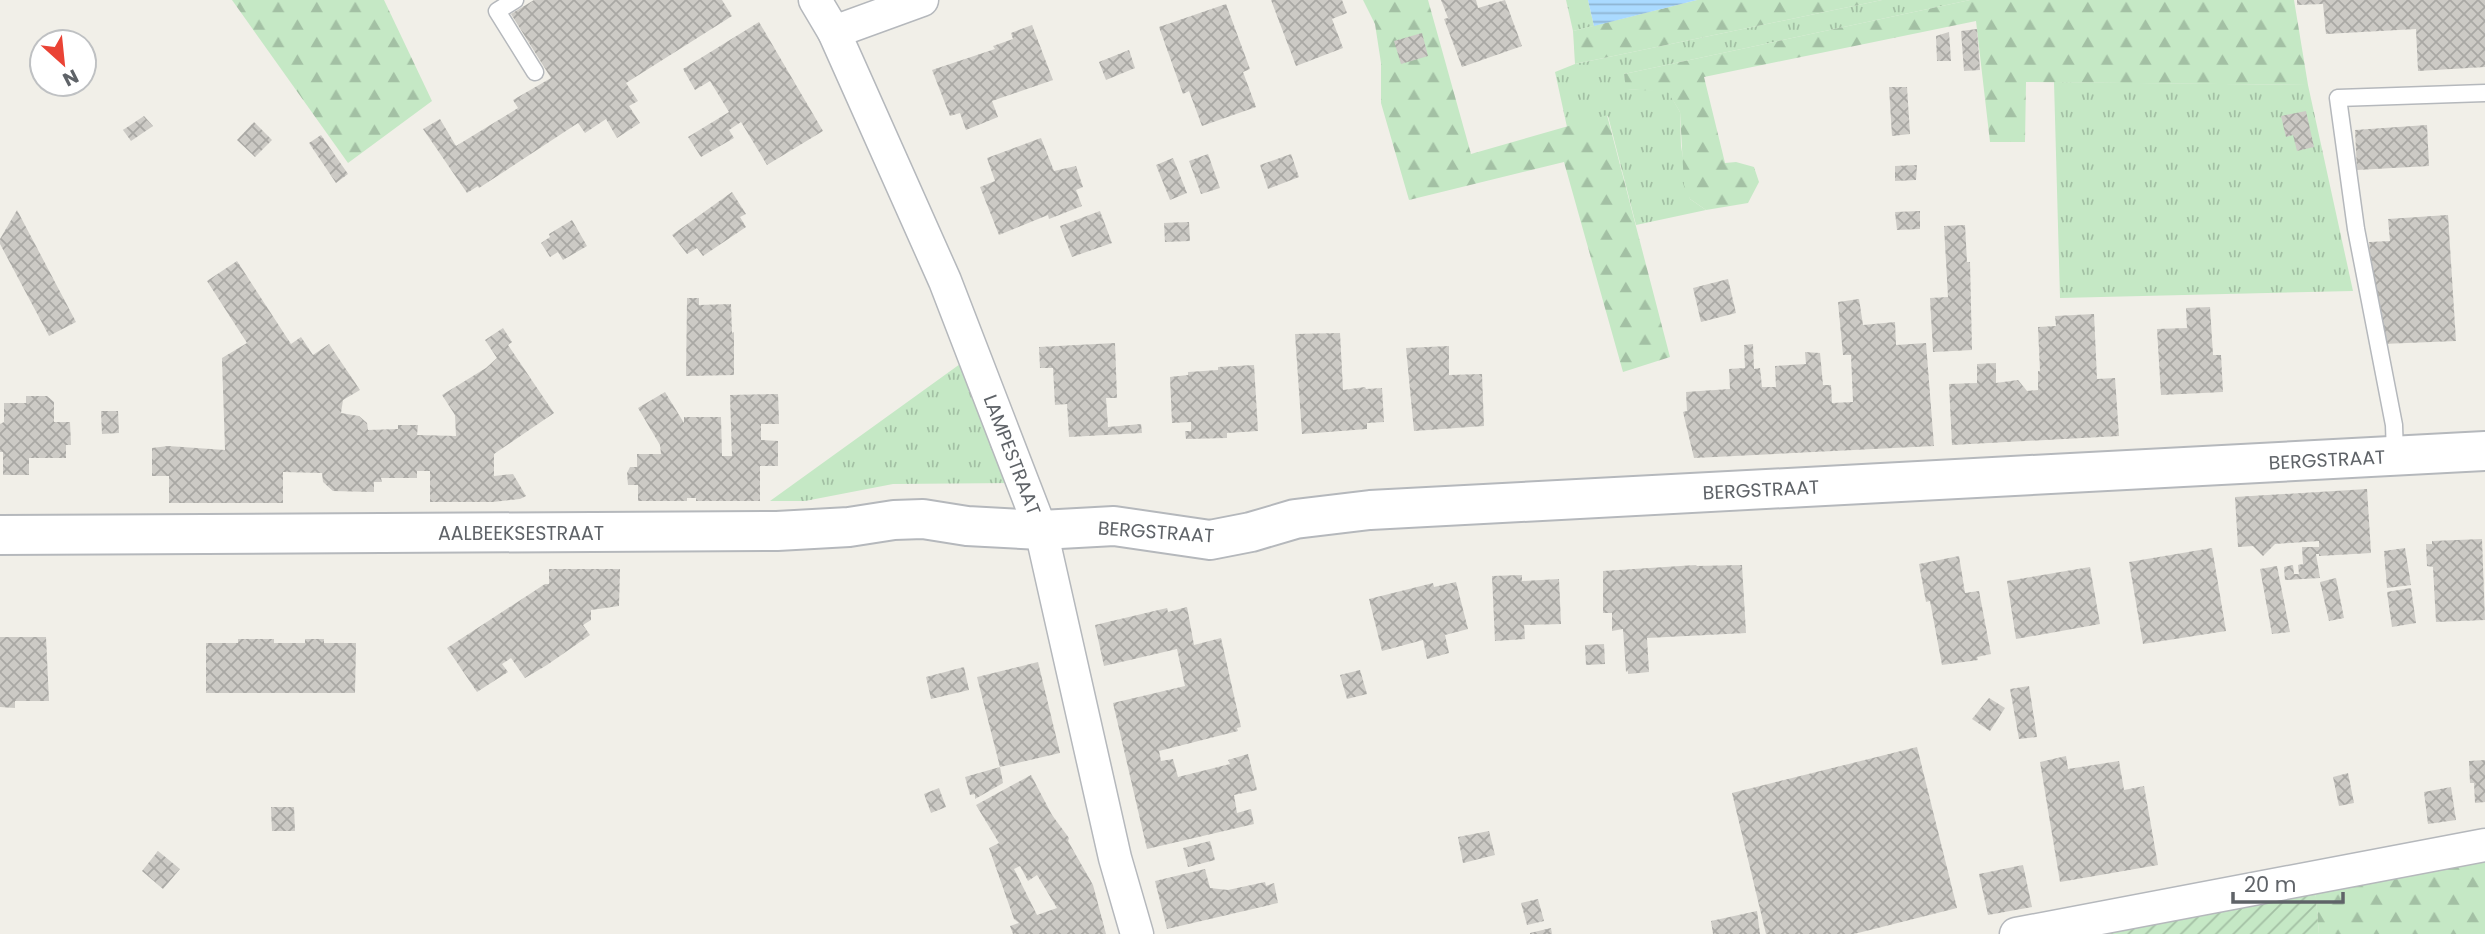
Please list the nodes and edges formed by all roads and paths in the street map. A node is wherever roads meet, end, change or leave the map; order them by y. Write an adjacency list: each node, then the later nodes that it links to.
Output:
1 (515, 0): 5 (lane)
2 (815, 0): 4 (street, LAMPESTRAAT)
3 (922, 0): 4 (street)
4 (834, 33): 9 (street, LAMPESTRAAT)
5 (536, 72)
6 (2485, 93): 8 (lane)
7 (2485, 451): 8 (street, BERGSTRAAT)
8 (2395, 456): 9 (street, BERGSTRAAT)
9 (1041, 530): 10 (street, AALBEEKSESTRAAT); 12 (street, LAMPESTRAAT)
10 (0, 535)
11 (2485, 845): 13 (street)
12 (1137, 934)
13 (2016, 934)

